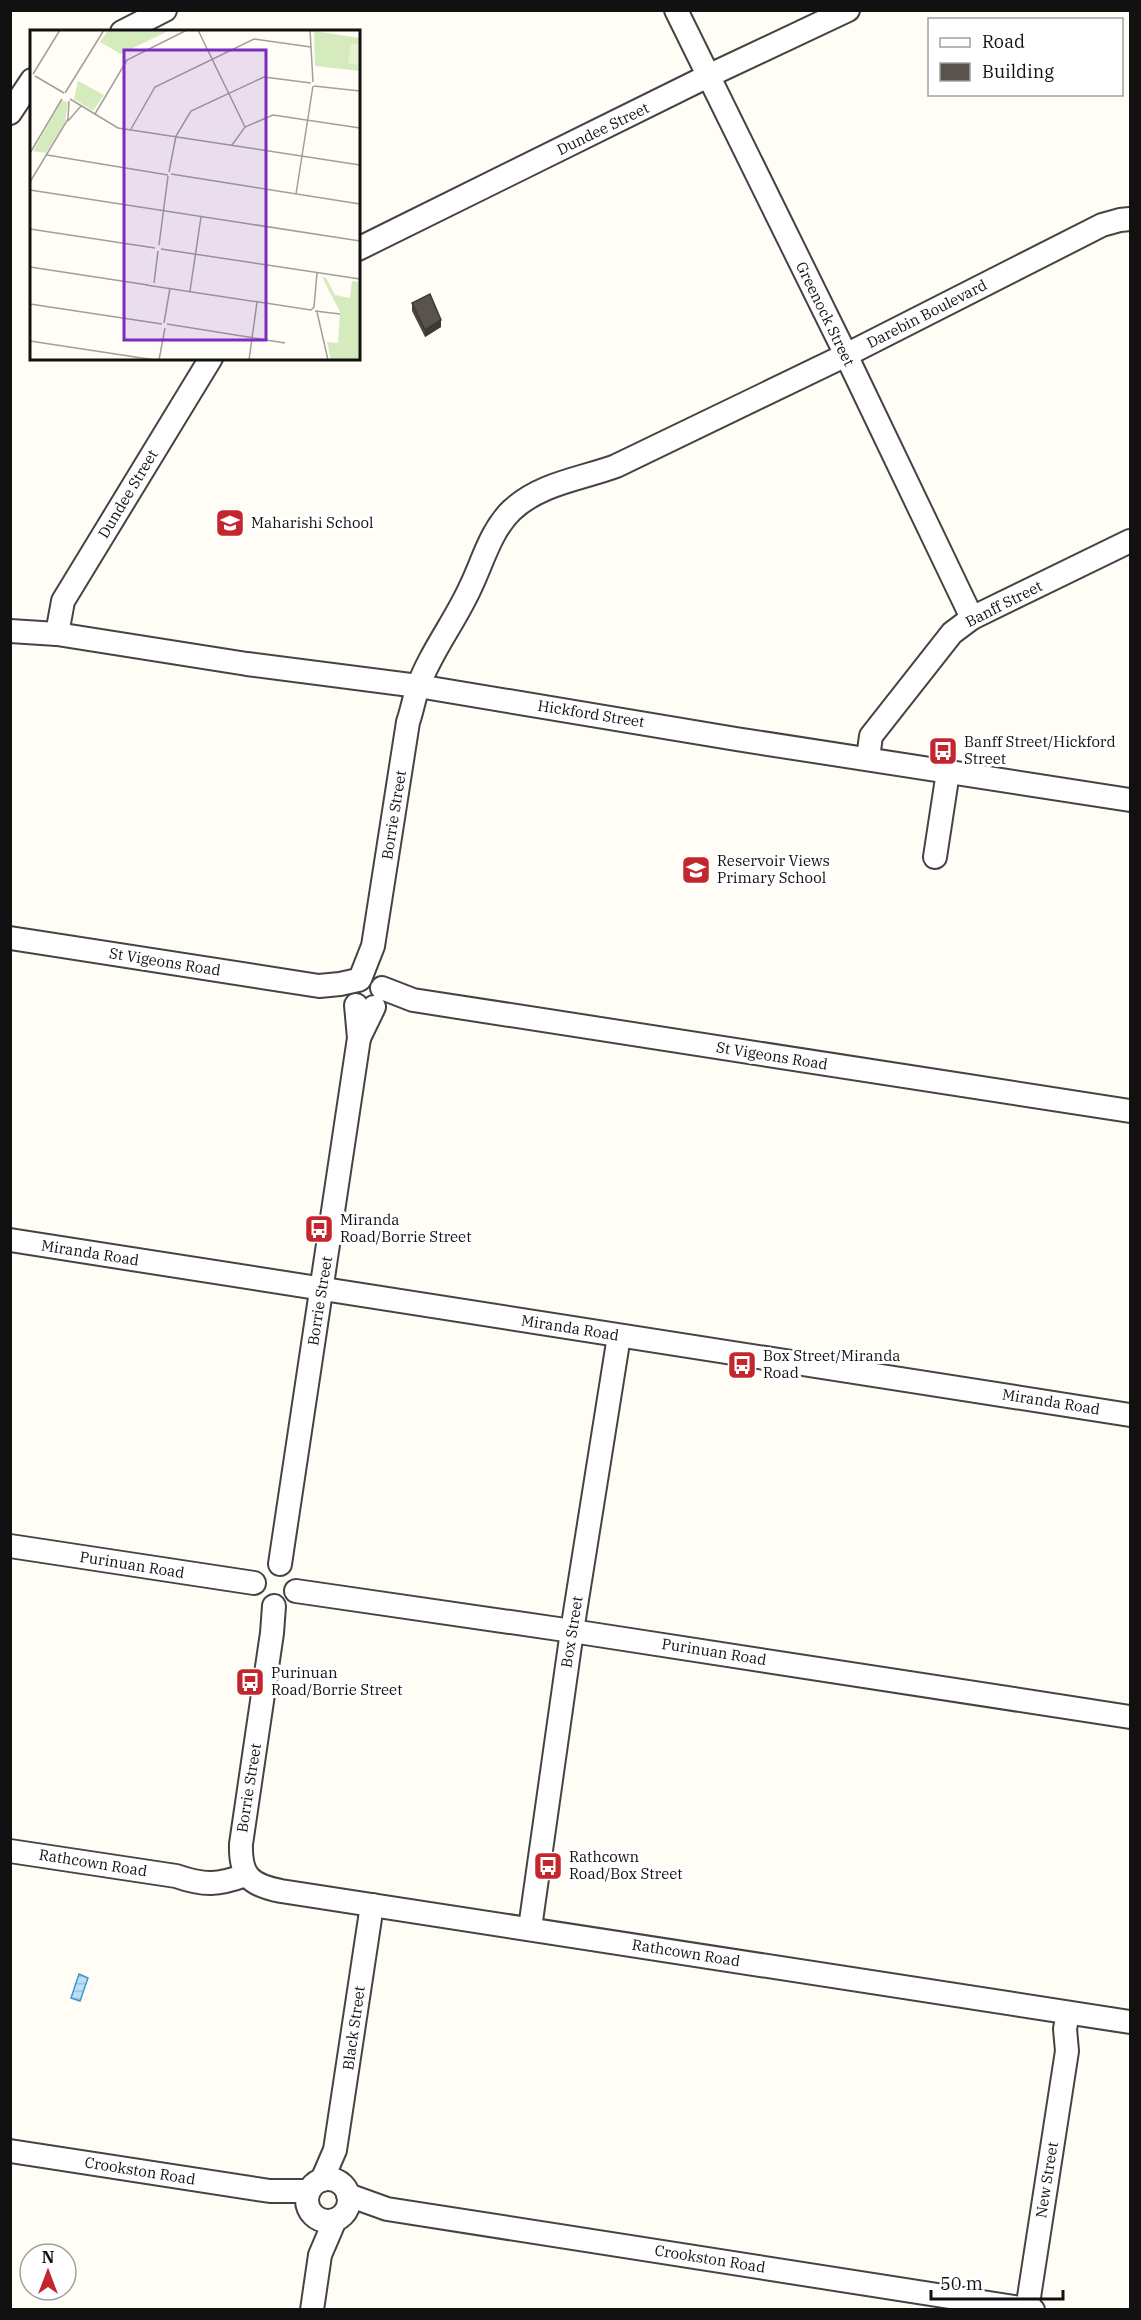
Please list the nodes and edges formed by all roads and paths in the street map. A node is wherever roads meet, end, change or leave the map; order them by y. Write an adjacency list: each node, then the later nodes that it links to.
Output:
1 (165, 10): 4 (street)
2 (676, 10): 5 (street, Greenock Street)
3 (848, 10): 5 (street, Dundee Street)
4 (126, 30)
5 (708, 76): 9 (street, Dundee Street); 10 (street, Greenock Street)
6 (30, 83): 7 (street)
7 (10, 113)
8 (1131, 219): 10 (street, Darebin Boulevard)
9 (360, 248)
10 (846, 355): 13 (street, Greenock Street); 17 (street, Darebin Boulevard)
11 (210, 360): 16 (street, Dundee Street)
12 (1131, 541): 13 (street, Banff Street)
13 (972, 618): 18 (street, Banff Street)
14 (10, 622): 16 (street, Hickford Street)
15 (10, 631): 16 (street, Hickford Street)
16 (54, 634): 17 (street, Hickford Street)
17 (418, 686): 18 (street, Hickford Street); 23 (street, Borrie Street)
18 (867, 758): 19 (street, Hickford Street)
19 (948, 772): 20 (street, Hickford Street); 21 (street)
20 (1131, 800)
21 (935, 857)
22 (10, 938): 23 (street, St Vigeons Road)
23 (367, 993): 24 (street, St Vigeons Road); 26 (street, Borrie Street)
24 (1131, 1111)
25 (10, 1240): 26 (street, Miranda Road)
26 (322, 1287): 27 (street, Miranda Road); 30 (street, Borrie Street)
27 (619, 1336): 28 (street, Miranda Road); 34 (street, Box Street)
28 (1131, 1414)
29 (10, 1546): 31 (street, Purinuan Road)
30 (280, 1564): 31 (street); 32 (street)
31 (254, 1583): 33 (street)
32 (296, 1592): 33 (street); 34 (street, Purinuan Road)
33 (274, 1606): 37 (street, Borrie Street)
34 (572, 1631): 35 (street, Purinuan Road); 39 (street, Box Street)
35 (1131, 1717)
36 (10, 1851): 37 (street, Rathcown Road)
37 (243, 1868): 38 (street, Rathcown Road)
38 (372, 1905): 39 (street, Rathcown Road); 43 (street, Black Street)
39 (530, 1928): 40 (street, Rathcown Road)
40 (1074, 2013): 41 (street, Rathcown Road); 44 (street, New Street)
41 (1131, 2022)
42 (10, 2151): 43 (street, Crookston Road)
43 (328, 2201): 44 (street, Crookston Road); 45 (street)
44 (1029, 2309)
45 (312, 2310)

